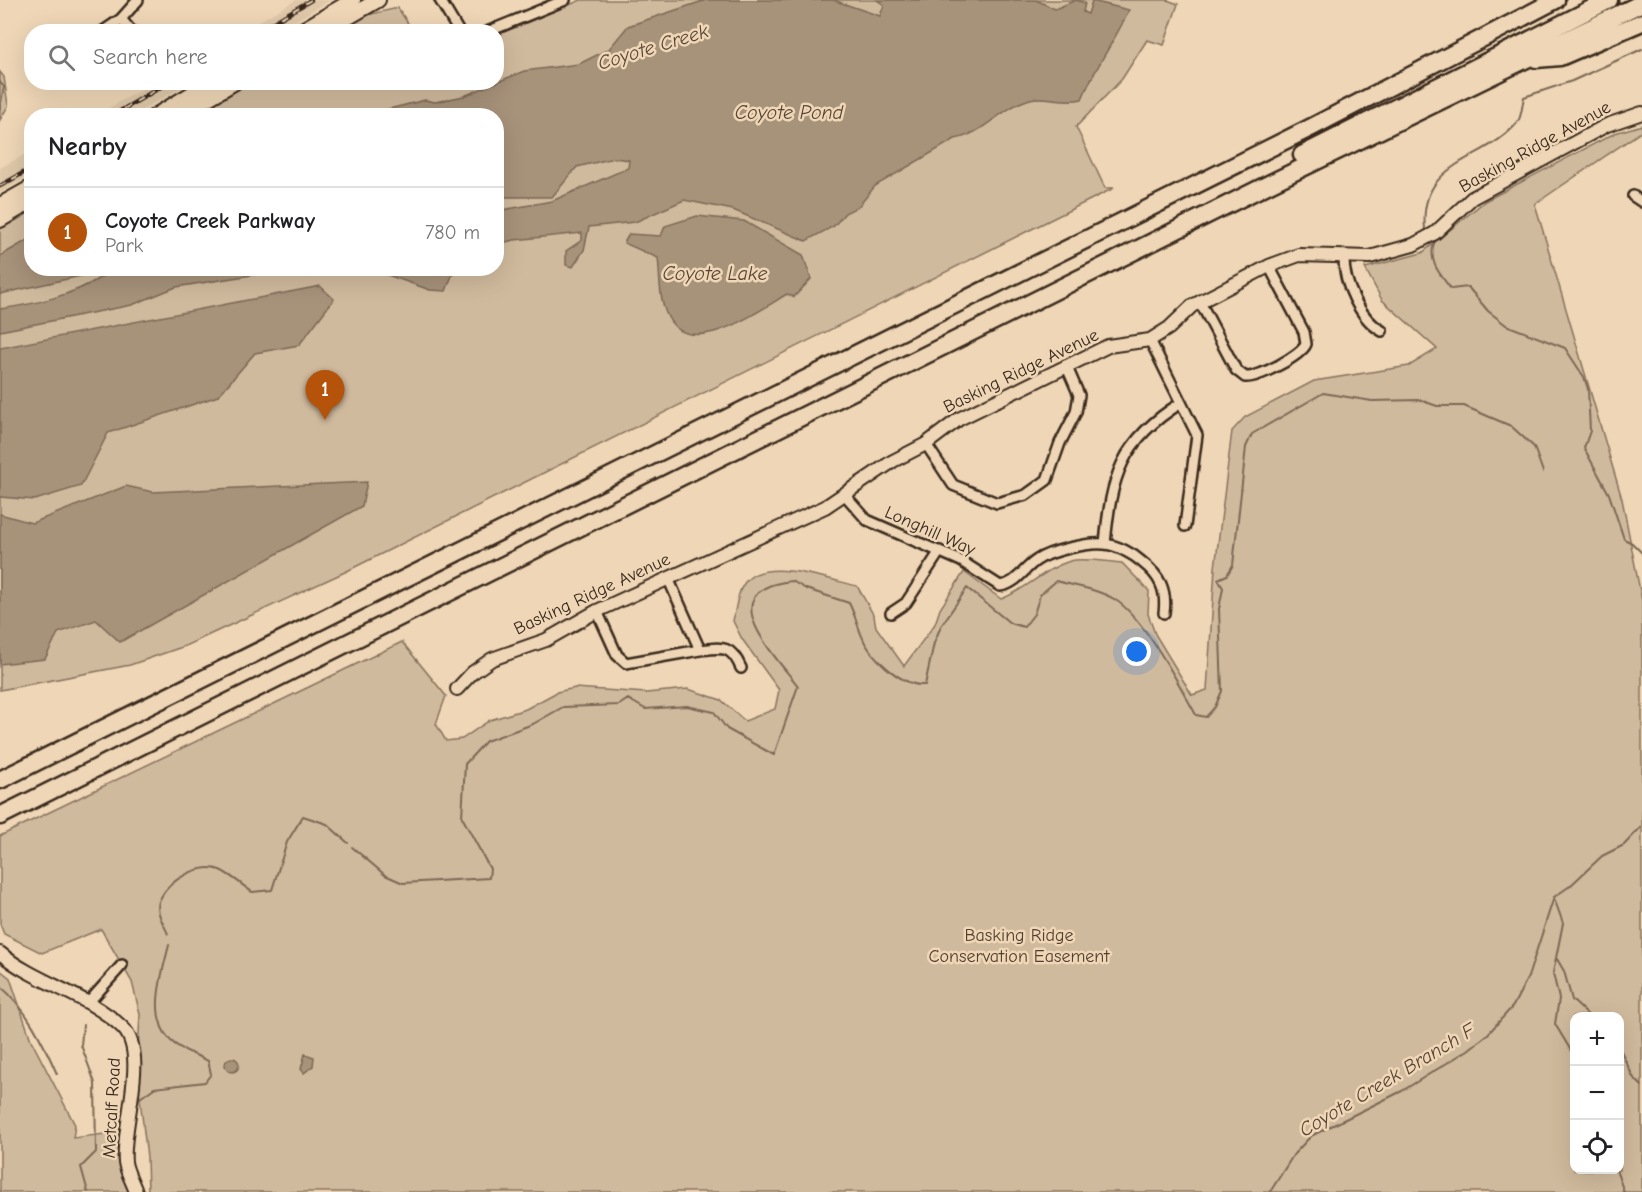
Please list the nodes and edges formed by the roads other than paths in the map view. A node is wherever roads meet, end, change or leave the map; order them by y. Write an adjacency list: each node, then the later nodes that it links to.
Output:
1 (138, 0): 12 (street)
2 (353, 0): 16 (main road)
3 (378, 0): 17 (main road)
4 (440, 0): 18 (street)
5 (535, 0): 11 (street)
6 (565, 0): 11 (street)
7 (1556, 0): 26 (highway)
8 (1593, 0): 26 (highway)
9 (1609, 0): 27 (highway)
10 (1642, 3): 20 (highway)
11 (539, 10): 19 (street)
12 (121, 19): 14 (street); 15 (street)
13 (1642, 22): 20 (highway)
14 (114, 24)
15 (125, 24)
16 (312, 24)
17 (337, 24)
18 (454, 24)
19 (504, 25)
20 (1528, 60): 27 (highway)
21 (198, 90): 23 (main road)
22 (222, 90): 24 (main road)
23 (168, 108)
24 (191, 108)
25 (1642, 113): 34 (street, Basking Ridge Avenue)
26 (1312, 126): 53 (highway)
27 (1271, 183): 54 (highway)
28 (24, 192): 31 (main road)
29 (1633, 196): 30 (street)
30 (1642, 202)
31 (0, 205)
32 (24, 206): 33 (main road)
33 (0, 219)
34 (1344, 257): 35 (street, Basking Ridge Avenue); 37 (street)
35 (1269, 266): 36 (street, Basking Ridge Avenue); 36 (street)
36 (1200, 302): 38 (street, Basking Ridge Avenue)
37 (1382, 331)
38 (1150, 340): 39 (street, Basking Ridge Avenue); 40 (street)
39 (1066, 365): 41 (street, Basking Ridge Avenue); 41 (street)
40 (1181, 403): 43 (street); 44 (street)
41 (926, 444): 42 (street, Basking Ridge Avenue)
42 (845, 495): 45 (street, Longhill Way); 46 (street, Basking Ridge Avenue)
43 (1185, 526)
44 (1105, 544): 45 (street, Longhill Way); 49 (street)
45 (940, 551): 48 (street)
46 (668, 578): 47 (street, Basking Ridge Avenue); 50 (street)
47 (597, 611): 50 (street); 52 (street, Basking Ridge Avenue)
48 (891, 613)
49 (1164, 613)
50 (700, 650): 51 (street)
51 (741, 668)
52 (457, 689)
53 (0, 780)
54 (0, 816)
55 (0, 953): 57 (street, Metcalf Road)
56 (122, 965): 57 (street)
57 (89, 1002): 58 (street, Metcalf Road)
58 (136, 1192)

